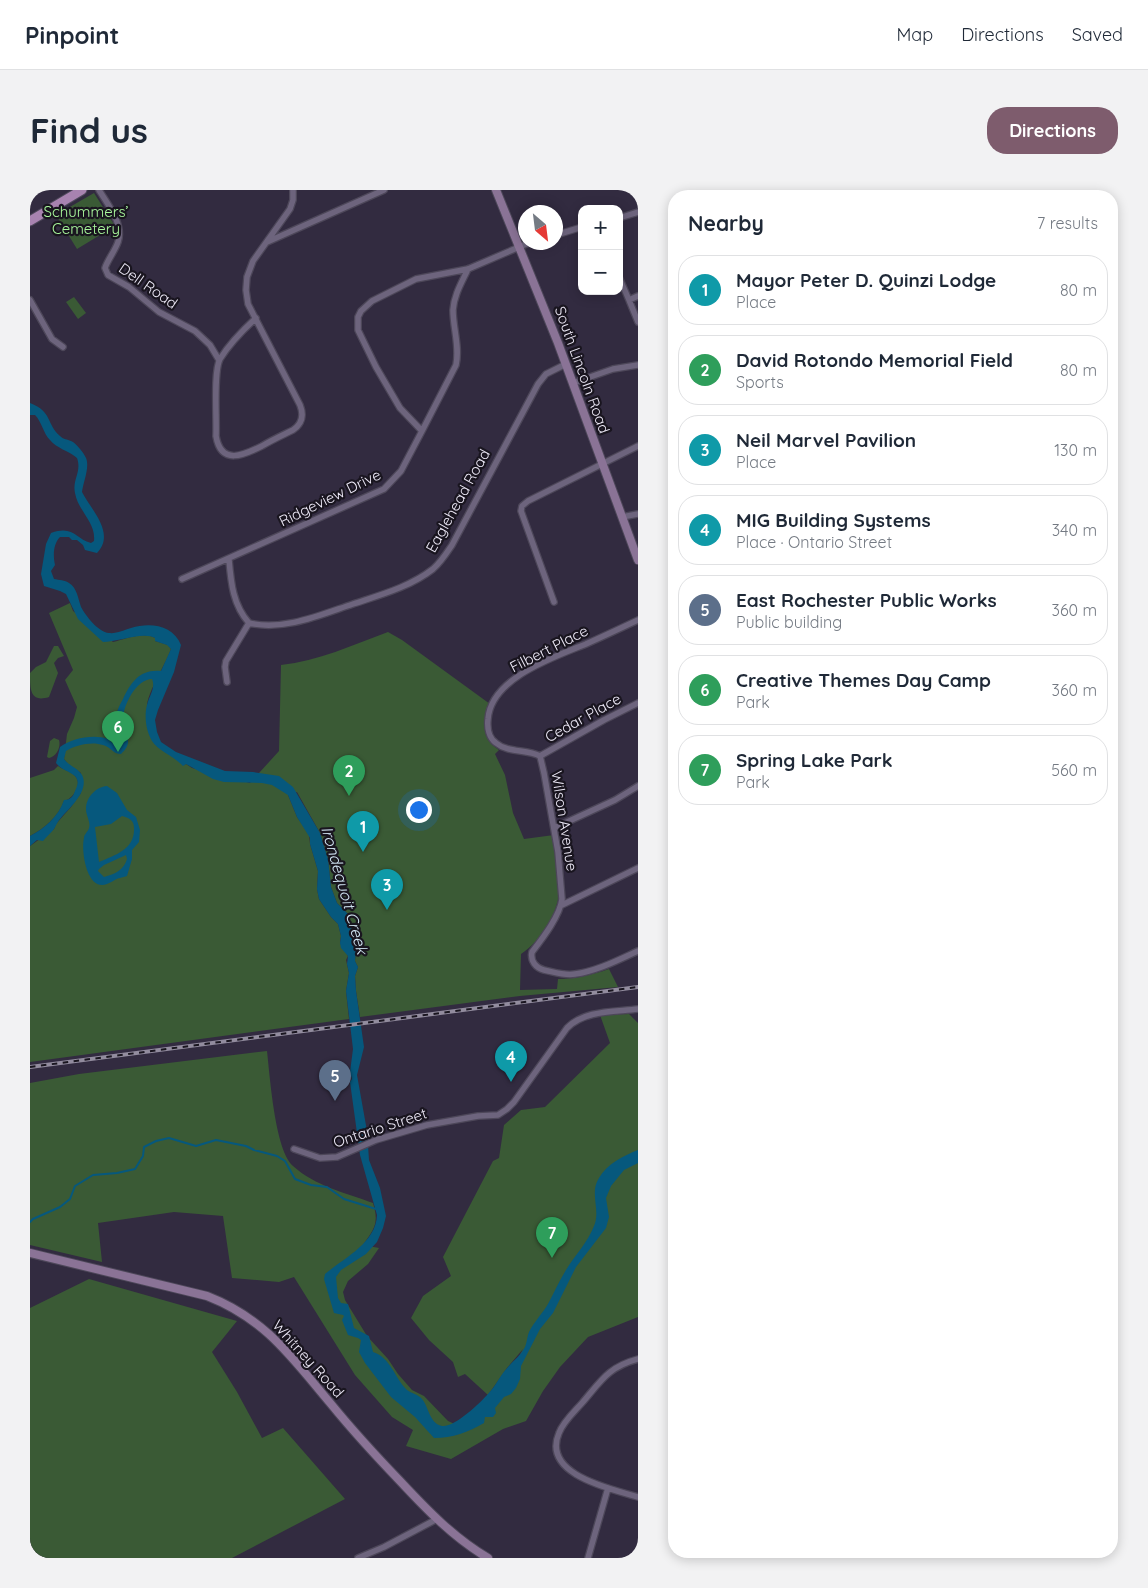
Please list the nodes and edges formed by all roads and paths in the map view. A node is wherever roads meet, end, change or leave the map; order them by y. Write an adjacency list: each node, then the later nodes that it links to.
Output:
1 (82, 190): 8 (main road)
2 (99, 190): 23 (street, Dell Road)
3 (293, 190): 12 (street)
4 (384, 190): 12 (street)
5 (496, 190): 11 (main road, South Lincoln Road)
6 (638, 212): 7 (street)
7 (623, 217)
8 (30, 221)
9 (578, 228): 10 (street)
10 (563, 233)
11 (518, 241)
12 (267, 242): 20 (street)
13 (518, 247): 15 (street)
14 (522, 250): 24 (main road, South Lincoln Road)
15 (468, 269): 27 (street, Ridgeview Drive); 27 (street)
16 (623, 286): 19 (street)
17 (638, 296): 19 (street)
18 (30, 300): 22 (street)
19 (629, 300): 21 (street)
20 (256, 318): 23 (street); 23 (street)
21 (638, 322)
22 (63, 347)
23 (219, 360)
24 (566, 364): 26 (main road, South Lincoln Road); 37 (street, Eaglehead Road)
25 (638, 365): 26 (street)
26 (573, 383): 29 (main road, South Lincoln Road)
27 (422, 431): 32 (street, Ridgeview Drive)
28 (638, 446): 29 (street)
29 (602, 464): 31 (main road, South Lincoln Road); 35 (street)
30 (638, 514): 31 (street)
31 (622, 517): 33 (main road, South Lincoln Road)
32 (228, 560): 34 (street, Ridgeview Drive); 37 (street)
33 (638, 560)
34 (182, 579)
35 (554, 602)
36 (638, 620): 40 (street, Filbert Place)
37 (249, 623): 38 (street)
38 (227, 682)
39 (638, 703): 41 (street, Cedar Place)
40 (488, 717): 41 (street, Wilson Avenue)
41 (540, 756): 43 (street, Wilson Avenue)
42 (638, 786): 43 (street)
43 (554, 828): 45 (street, Wilson Avenue)
44 (638, 868): 45 (street)
45 (562, 905): 46 (street)
46 (638, 951)
47 (638, 1009): 48 (street, Ontario Street)
48 (294, 1149)
49 (30, 1253): 53 (main road, Whitney Road)
50 (638, 1359): 51 (street)
51 (608, 1488): 52 (street); 56 (street)
52 (638, 1497)
53 (437, 1519): 54 (street); 55 (main road, Whitney Road)
54 (358, 1558)
55 (488, 1558)
56 (588, 1558)

